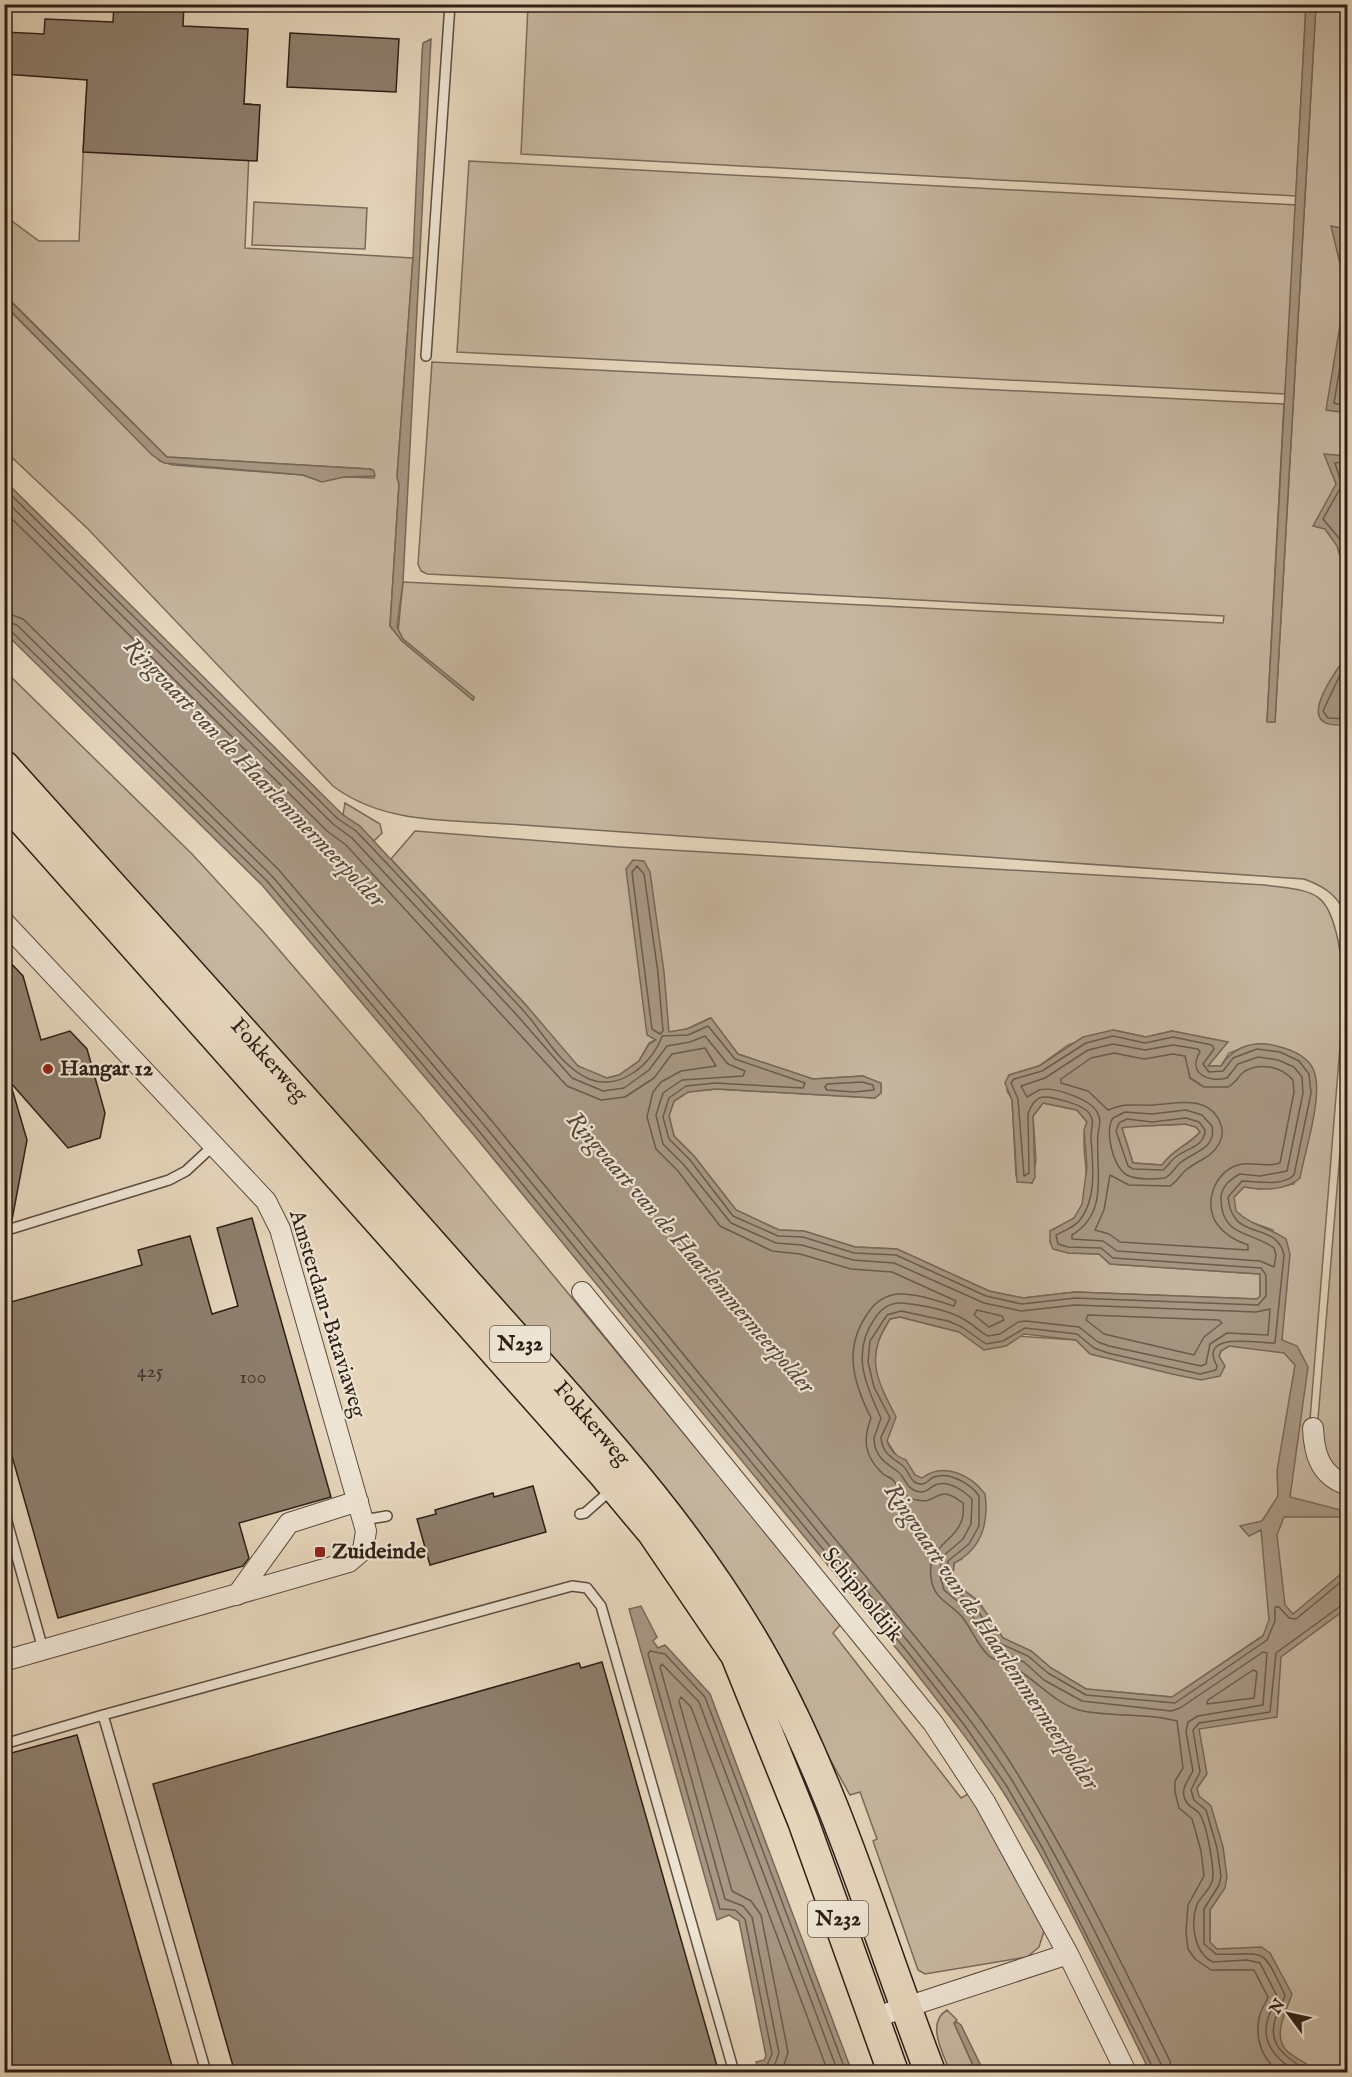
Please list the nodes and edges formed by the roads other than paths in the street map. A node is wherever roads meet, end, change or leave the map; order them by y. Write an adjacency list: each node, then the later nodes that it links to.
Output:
1 (450, 4): 2 (lane)
2 (426, 356)
3 (4, 766): 22 (main road, Fokkerweg / N232)
4 (4, 799): 11 (main road, Fokkerweg / N232)
5 (4, 922): 6 (street, Amsterdam-Bataviaweg)
6 (214, 1145): 7 (lane); 13 (street, Amsterdam-Bataviaweg)
7 (4, 1230)
8 (582, 1292): 21 (street, Schipholdijk)
9 (1313, 1428): 10 (street)
10 (1347, 1485)
11 (614, 1486): 14 (lane); 23 (main road, Fokkerweg / N232)
12 (4, 1511): 17 (lane)
13 (361, 1511): 15 (lane); 16 (street); 16 (street, Amsterdam-Bataviaweg)
14 (580, 1514)
15 (387, 1516)
16 (237, 1596): 17 (street)
17 (43, 1649): 18 (street)
18 (4, 1661)
19 (103, 1715): 20 (lane); 24 (lane); 25 (lane)
20 (4, 1744)
21 (1068, 1954): 22 (street); 28 (street, Schipholdijk)
22 (905, 2006): 23 (street); 27 (main road, Fokkerweg / N232)
23 (873, 2018): 26 (main road, Fokkerweg / N232)
24 (206, 2073)
25 (734, 2073)
26 (893, 2073)
27 (930, 2073)
28 (1126, 2073)

